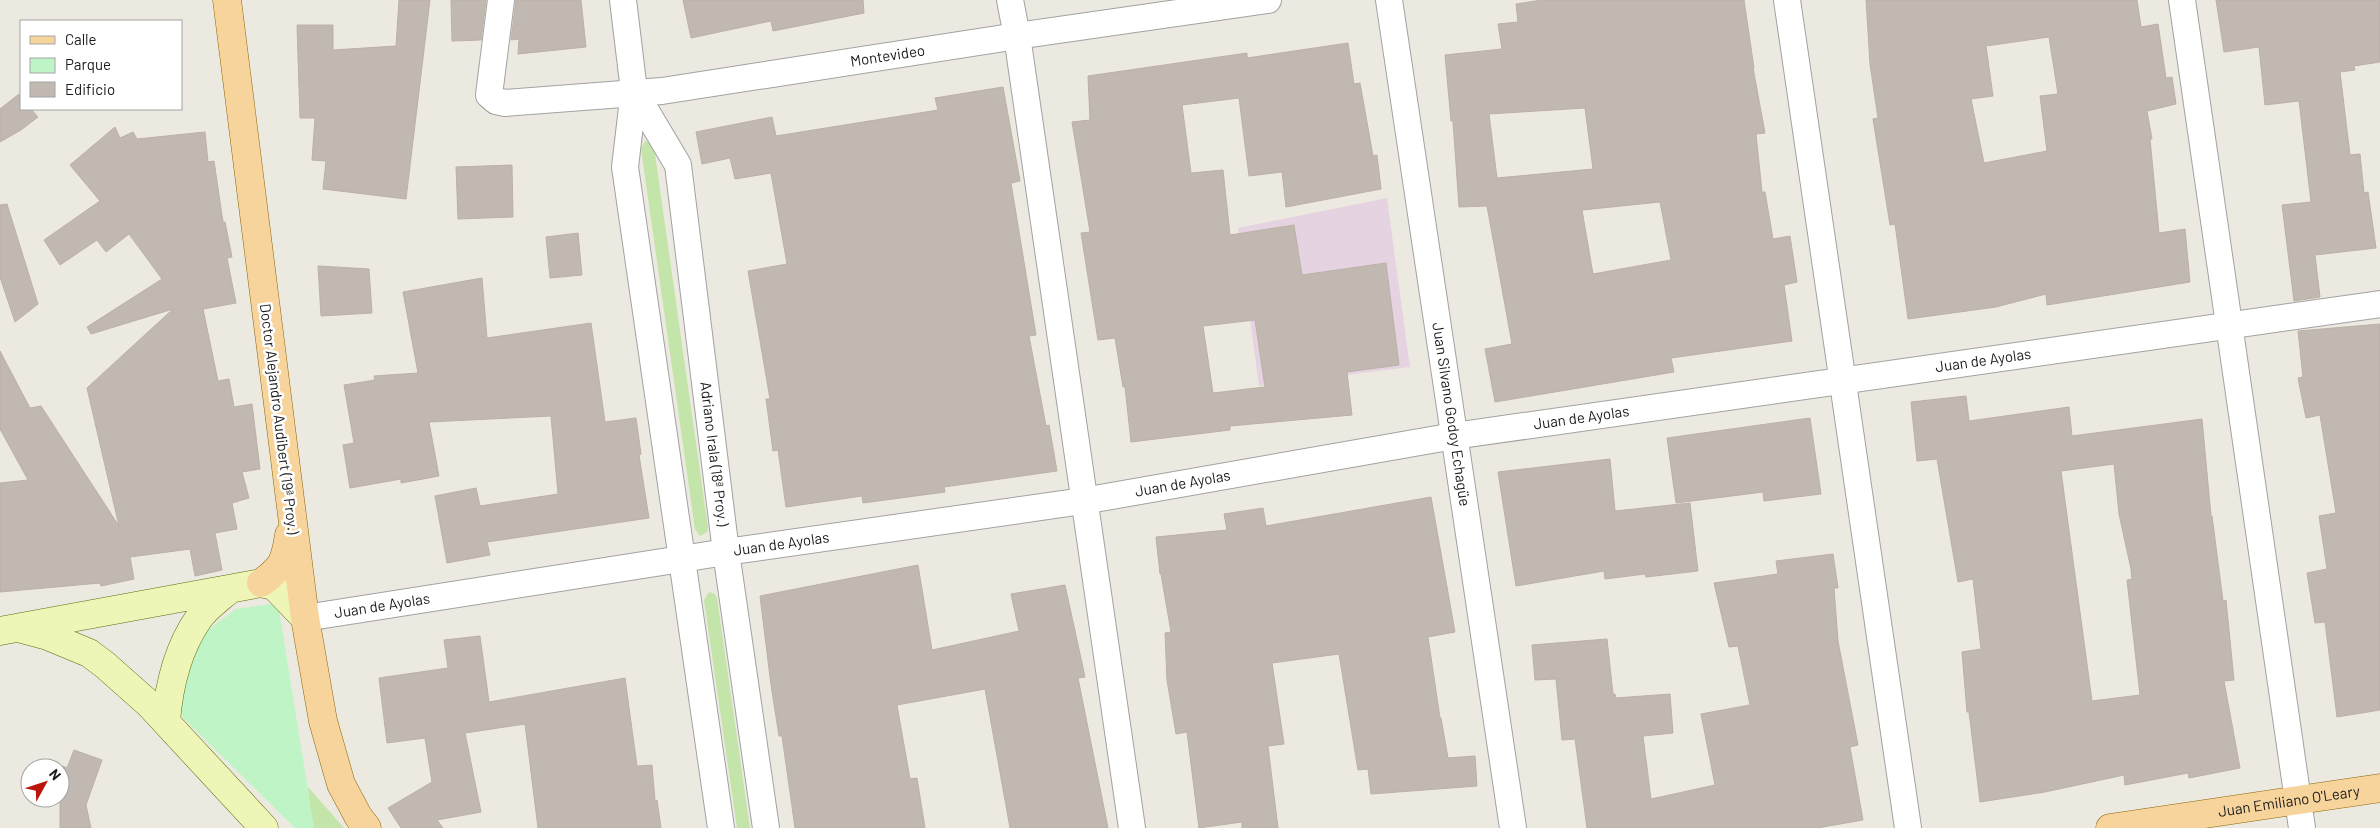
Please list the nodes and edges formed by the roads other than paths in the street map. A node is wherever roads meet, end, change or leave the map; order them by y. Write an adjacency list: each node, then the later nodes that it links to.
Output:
1 (227, 0): 16 (main road, Doctor Alejandro Audibert (19ª Proy.))
2 (501, 0): 10 (street, Montevideo)
3 (624, 0): 10 (street, Adriano Irala (18ª Proy.))
4 (1010, 0): 9 (street)
5 (1268, 0): 9 (street, Montevideo)
6 (1389, 0): 14 (street, Juan Silvano Godoy Echagüe)
7 (1787, 0): 13 (street)
8 (2182, 0): 12 (street)
9 (1017, 36): 10 (street, Montevideo); 15 (street)
10 (634, 91): 17 (street, Adriano Irala (18ª Proy.)); 18 (street, Adriano Irala (18ª Proy.))
11 (2380, 304): 12 (street, Juan de Ayolas)
12 (2229, 326): 13 (street, Juan de Ayolas); 25 (street)
13 (1843, 381): 14 (street, Juan de Ayolas); 32 (street)
14 (1454, 436): 15 (street, Juan de Ayolas); 31 (street, Juan Silvano Godoy Echagüe)
15 (1083, 501): 17 (street, Juan de Ayolas); 30 (street)
16 (292, 518): 19 (main road); 21 (main road, Doctor Alejandro Audibert (19ª Proy.))
17 (726, 552): 18 (street, Juan de Ayolas); 29 (street, Adriano Irala (18ª Proy.))
18 (682, 559): 21 (street, Juan de Ayolas); 28 (street, Adriano Irala (18ª Proy.))
19 (261, 583): 20 (street); 21 (street)
20 (230, 589): 22 (street); 23 (street)
21 (304, 618): 27 (main road, Doctor Alejandro Audibert (19ª Proy.))
22 (9, 629): 23 (street)
23 (166, 721): 26 (street)
24 (2380, 788): 25 (main road, Juan Emiliano O'Leary)
25 (2298, 800): 33 (main road, Juan Emiliano O'Leary); 34 (street)
26 (264, 828)
27 (367, 828)
28 (721, 828)
29 (766, 828)
30 (1132, 828)
31 (1513, 828)
32 (1908, 828)
33 (2110, 828)
34 (2302, 828)

